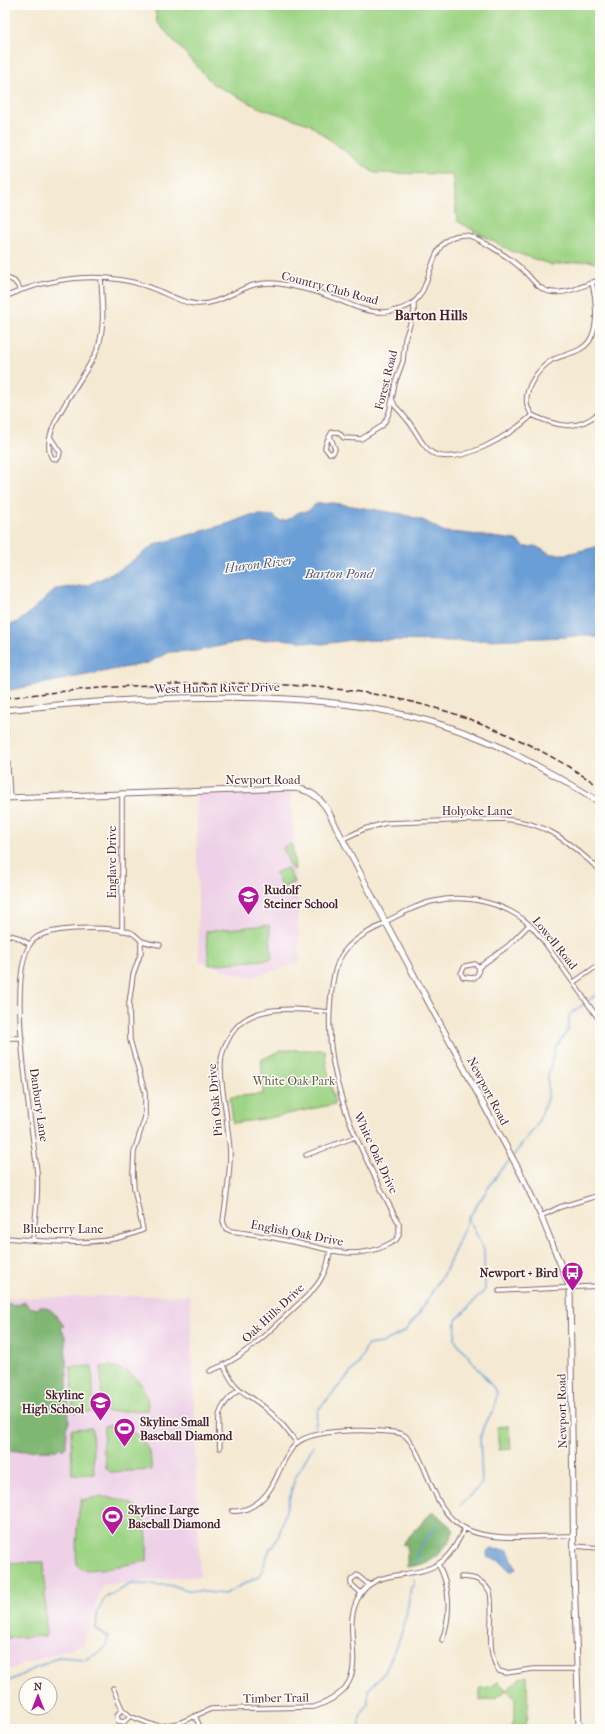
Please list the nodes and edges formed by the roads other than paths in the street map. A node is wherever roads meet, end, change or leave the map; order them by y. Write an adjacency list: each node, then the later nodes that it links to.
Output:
1 (5, 277): 5 (street)
2 (101, 278): 5 (street, Country Club Road); 7 (street, Country Club Road); 12 (street)
3 (600, 280): 4 (street)
4 (592, 282): 7 (street); 10 (street)
5 (21, 290): 6 (street, Country Club Road)
6 (5, 297)
7 (414, 302): 8 (street, Forest Road)
8 (392, 399): 10 (street); 11 (street, Forest Road)
9 (600, 412): 10 (street)
10 (532, 415)
11 (330, 436)
12 (50, 437): 12 (street)
13 (5, 710): 17 (street, West Huron River Drive)
14 (5, 722): 16 (street)
15 (122, 794): 16 (street, Newport Road); 18 (street, Newport Road); 22 (street, Englave Drive)
16 (8, 798)
17 (600, 803)
18 (343, 839): 19 (street, Holyoke Lane); 20 (street, Newport Road)
19 (600, 870)
20 (385, 923): 21 (street, Lowell Road); 30 (street, White Oak Drive); 37 (street, Newport Road)
21 (529, 925): 28 (street); 29 (street, Lowell Road)
22 (122, 931): 24 (street); 25 (street)
23 (5, 934): 25 (street)
24 (141, 941): 26 (street); 41 (street, Blueberry Lane)
25 (29, 944): 33 (street, Danbury Lane)
26 (160, 945)
27 (600, 964): 29 (street)
28 (479, 967): 28 (street)
29 (574, 982): 31 (street, Lowell Road)
30 (330, 1012): 34 (street, White Oak Drive); 39 (street, Pin Oak Drive)
31 (600, 1021)
32 (5, 1038): 33 (street)
33 (22, 1038): 41 (street, Danbury Lane)
34 (355, 1137): 35 (street); 38 (street, White Oak Drive)
35 (306, 1155)
36 (600, 1195): 37 (street)
37 (541, 1216): 44 (street, Newport Road)
38 (399, 1224): 42 (street, English Oak Drive)
39 (224, 1226): 42 (street, English Oak Drive)
40 (5, 1238): 41 (street, Blueberry Lane)
41 (33, 1240)
42 (330, 1250): 46 (street, Oak Hills Drive)
43 (600, 1286): 44 (street)
44 (570, 1288): 45 (street); 53 (street, Newport Road)
45 (499, 1291)
46 (224, 1366): 47 (street, Oak Hills Drive); 48 (street)
47 (210, 1372)
48 (238, 1390): 49 (street); 50 (street)
49 (297, 1443): 51 (street); 52 (street)
50 (220, 1448)
51 (232, 1511)
52 (465, 1528): 53 (street); 56 (street, Timber Trail)
53 (574, 1536): 54 (street, Newport Road)
54 (574, 1546): 55 (street); 61 (street, Newport Road)
55 (600, 1548)
56 (438, 1564): 58 (street, Timber Trail); 60 (street)
57 (461, 1577): 61 (street)
58 (369, 1585): 59 (street, Timber Trail); 59 (street)
59 (361, 1593): 65 (street, Timber Trail)
60 (442, 1640)
61 (578, 1669): 67 (street, Newport Road)
62 (113, 1688): 63 (street, Timber Trail)
63 (122, 1709): 64 (street, Timber Trail); 64 (street, Timber Trail)
64 (130, 1716): 65 (street, Timber Trail)
65 (195, 1716): 66 (street)
66 (201, 1729)
67 (579, 1729)

